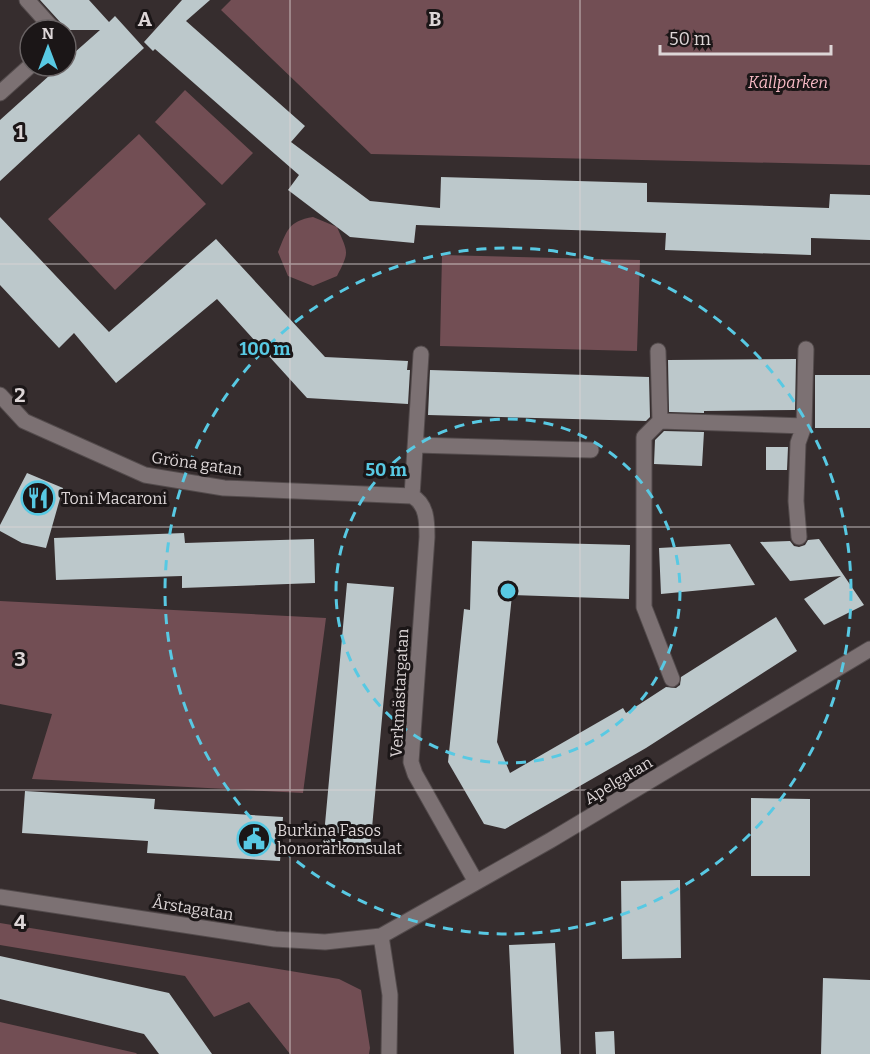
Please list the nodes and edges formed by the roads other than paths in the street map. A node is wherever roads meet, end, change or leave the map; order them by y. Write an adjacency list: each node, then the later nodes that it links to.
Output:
1 (27, 0): 2 (street)
2 (43, 18)
3 (18, 77): 4 (street)
4 (0, 93)
5 (806, 349): 10 (street)
6 (658, 351): 9 (street)
7 (421, 354): 11 (street)
8 (0, 395): 13 (street, Gröna gatan)
9 (660, 421): 10 (street); 16 (street)
10 (804, 426): 14 (street)
11 (416, 445): 12 (street); 13 (street)
12 (591, 450)
13 (412, 496): 17 (street, Verkmästargatan)
14 (799, 537)
15 (870, 649): 17 (street, Apelgatan)
16 (672, 678)
17 (476, 882): 19 (street, Apelgatan)
18 (0, 897): 19 (street, Årstagatan)
19 (381, 936): 20 (street)
20 (389, 1054)

